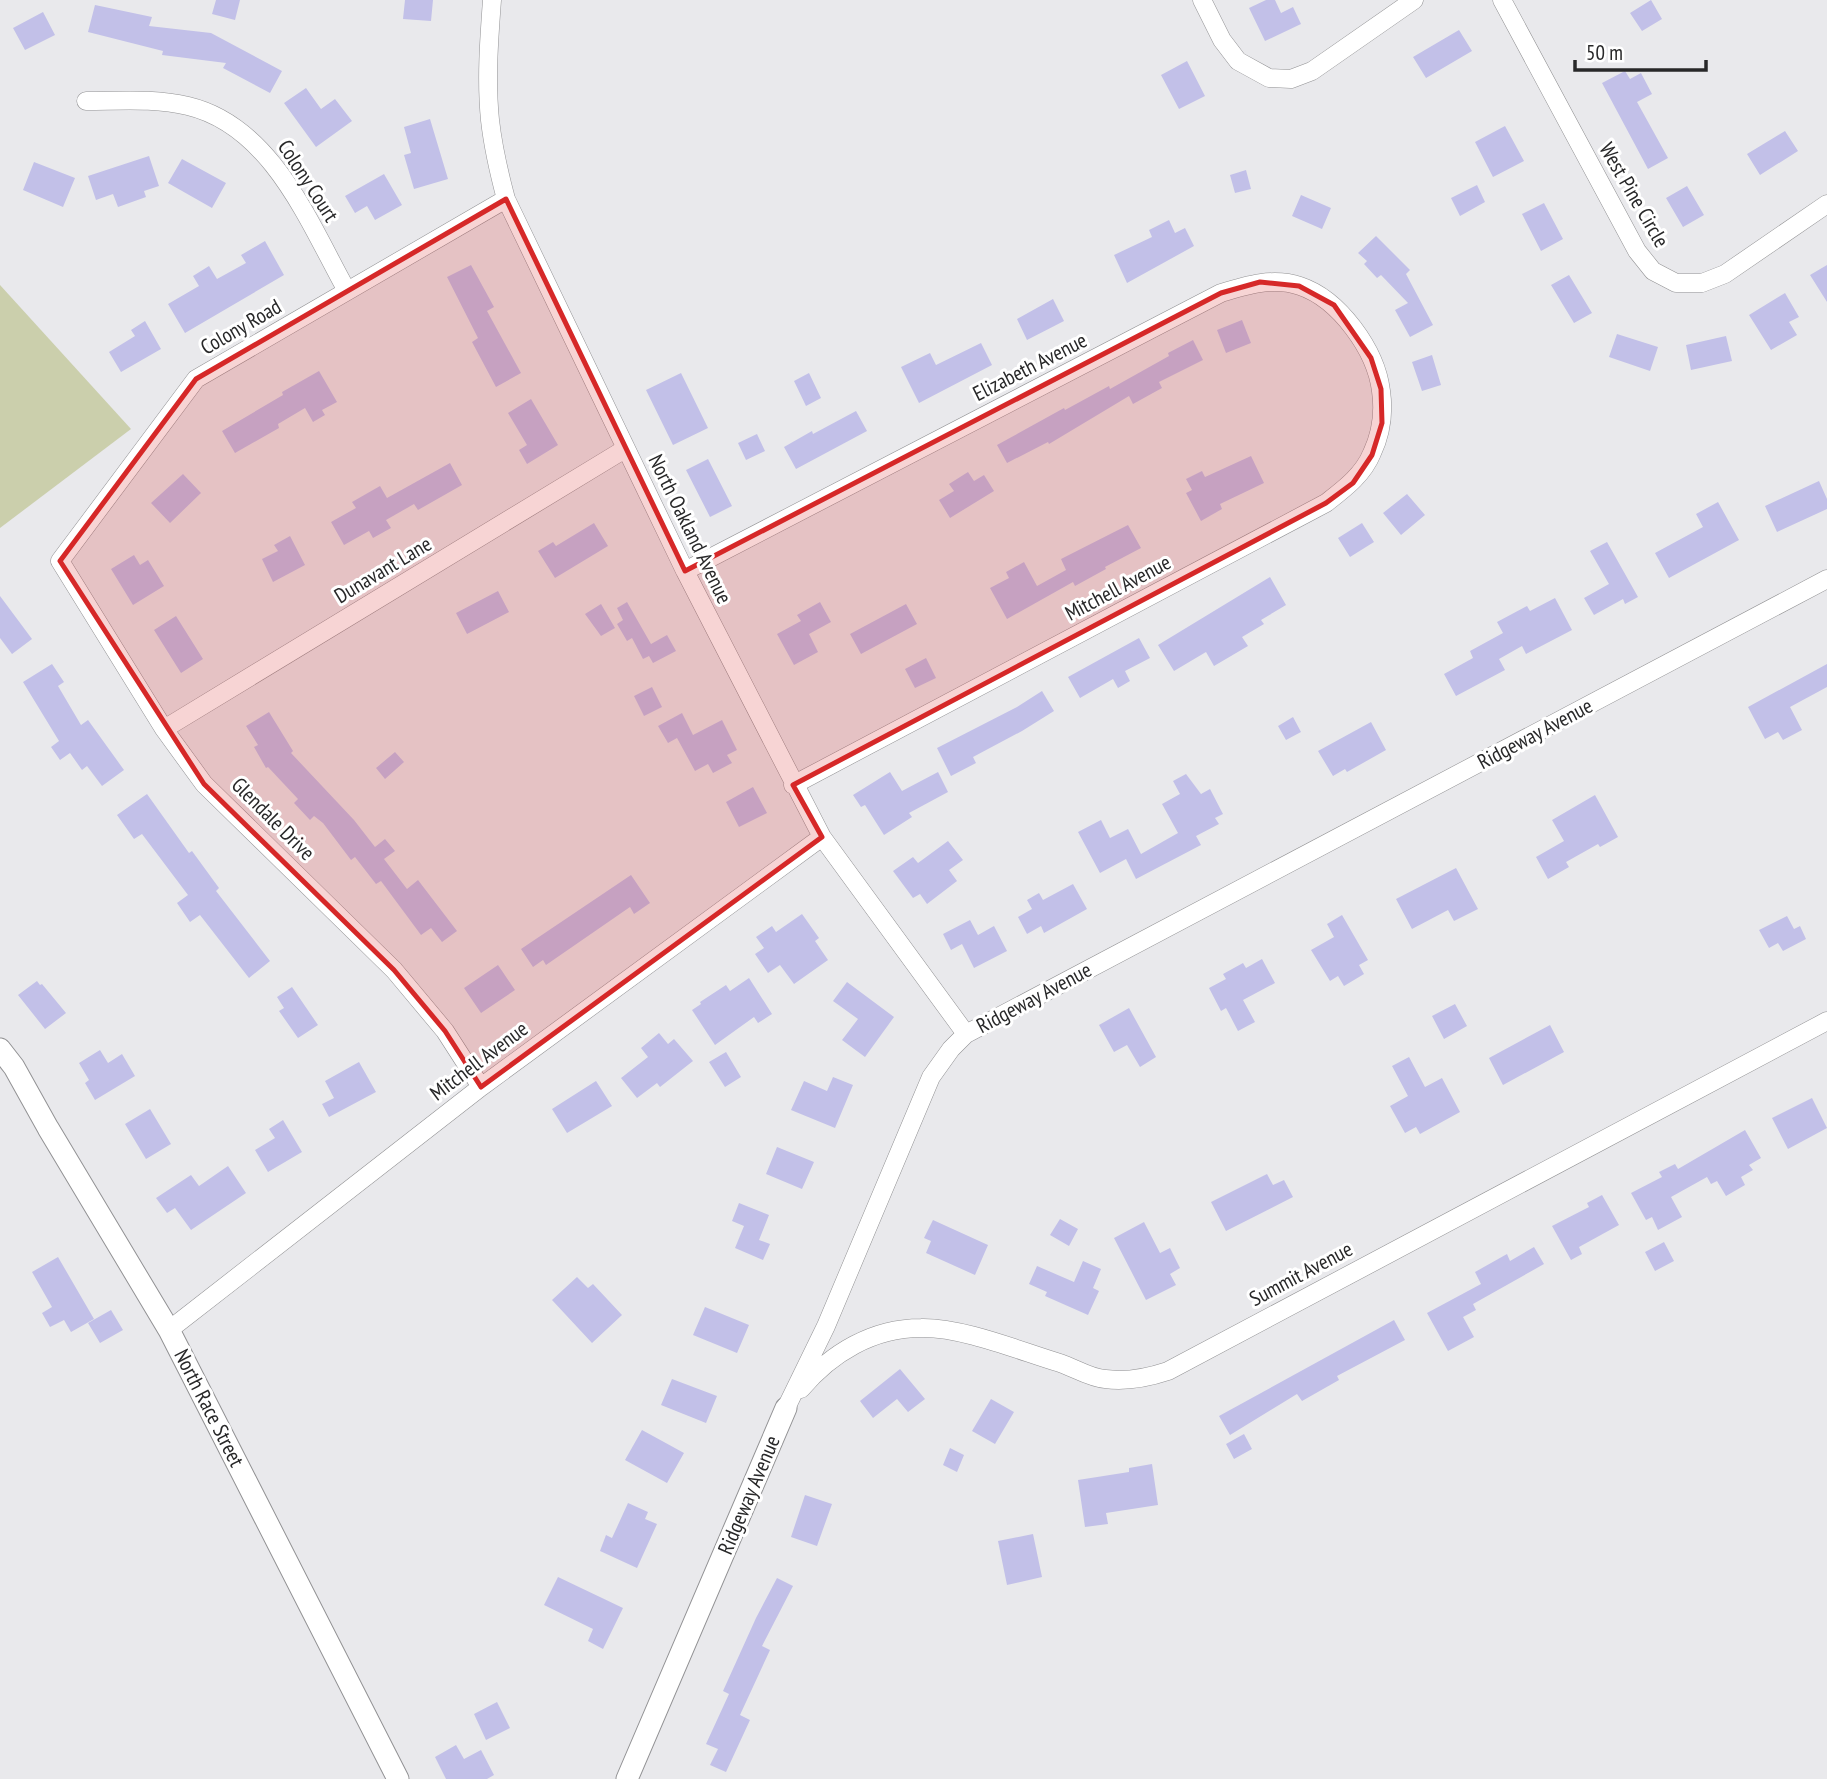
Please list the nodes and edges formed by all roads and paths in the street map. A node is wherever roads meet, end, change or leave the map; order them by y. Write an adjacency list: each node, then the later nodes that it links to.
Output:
1 (492, 0): 6 (street, North Oakland Avenue)
2 (1202, 0): 4 (street)
3 (1502, 0): 7 (street, West Pine Circle)
4 (1410, 3)
5 (86, 101): 8 (street, Colony Court)
6 (506, 200): 8 (street, Colony Road); 10 (street, North Oakland Avenue)
7 (1827, 204)
8 (347, 291): 11 (street, Colony Road)
9 (1375, 370): 12 (street, Elizabeth Avenue); 15 (street, Mitchell Avenue)
10 (625, 449): 12 (street, North Oakland Avenue); 14 (street, Dunavant Lane)
11 (60, 561): 14 (street, Glendale Drive)
12 (685, 571): 15 (street, North Oakland Avenue)
13 (1827, 579): 18 (street, Ridgeway Avenue)
14 (164, 729): 20 (street, Glendale Drive)
15 (793, 785): 16 (street, North Oakland Avenue)
16 (822, 837): 18 (street, North Oakland Avenue); 20 (street, Mitchell Avenue)
17 (1827, 1021): 22 (street, Summit Avenue)
18 (967, 1034): 22 (street, Ridgeway Avenue)
19 (0, 1049): 21 (street, North Race Street)
20 (481, 1087): 21 (street, Mitchell Avenue)
21 (169, 1330): 23 (street, North Race Street)
22 (786, 1408): 24 (street, Ridgeway Avenue)
23 (398, 1779)
24 (627, 1779)

